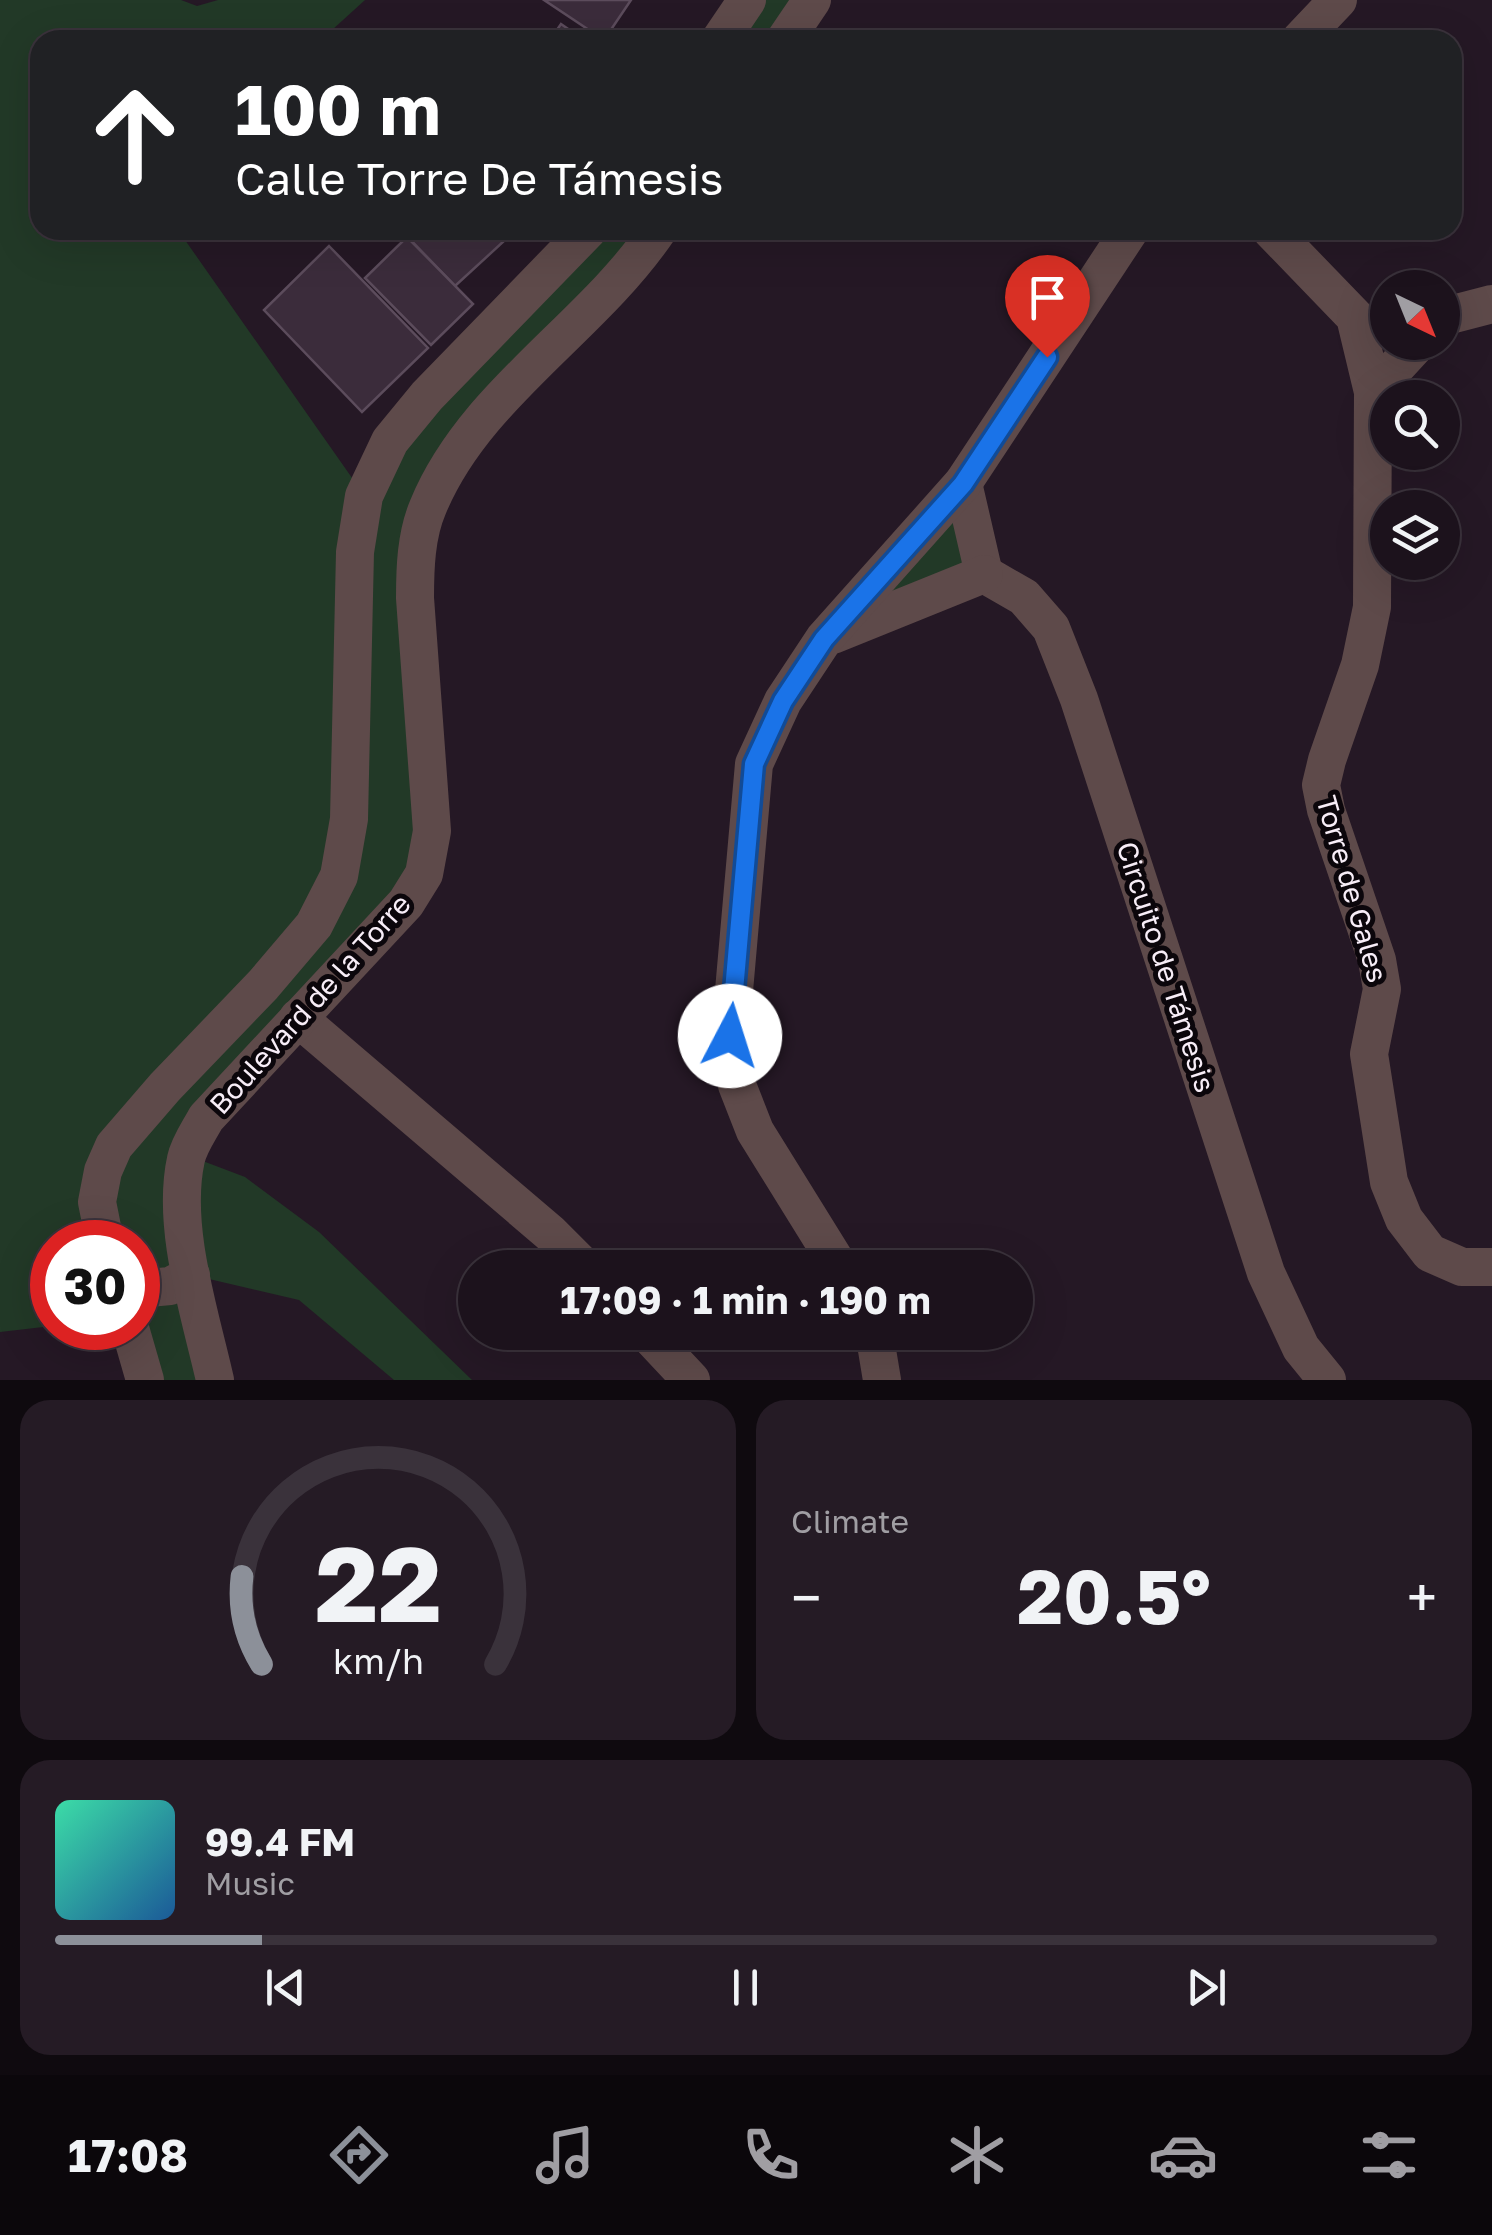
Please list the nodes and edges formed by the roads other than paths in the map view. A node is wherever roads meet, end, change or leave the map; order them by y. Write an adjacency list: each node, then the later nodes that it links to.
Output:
1 (747, 0): 4 (street)
2 (812, 0): 5 (street)
3 (1338, 0): 6 (street)
4 (727, 30)
5 (792, 30)
6 (1310, 30)
7 (578, 240): 21 (street, Boulevard de la Torre)
8 (651, 240): 20 (street, Boulevard de la Torre)
9 (1123, 240): 17 (street)
10 (1282, 240): 13 (street)
11 (1492, 304): 12 (street)
12 (1460, 312)
13 (1370, 316)
14 (1402, 360): 15 (street)
15 (1384, 380)
16 (1373, 470): 24 (street, Torre de Gales)
17 (963, 484): 18 (street); 19 (street)
18 (984, 574): 19 (street); 34 (street, Circuito de Támesis)
19 (824, 639): 23 (street)
20 (298, 1018): 22 (street); 25 (street, Boulevard de la Torre)
21 (101, 1220)
22 (567, 1250)
23 (829, 1250)
24 (1492, 1267)
25 (191, 1274): 26 (street); 31 (street, Boulevard de la Torre)
26 (160, 1287)
27 (136, 1350): 30 (street)
28 (662, 1350): 32 (street)
29 (877, 1350): 33 (street)
30 (145, 1380)
31 (215, 1380)
32 (690, 1380)
33 (882, 1380)
34 (1327, 1380)

